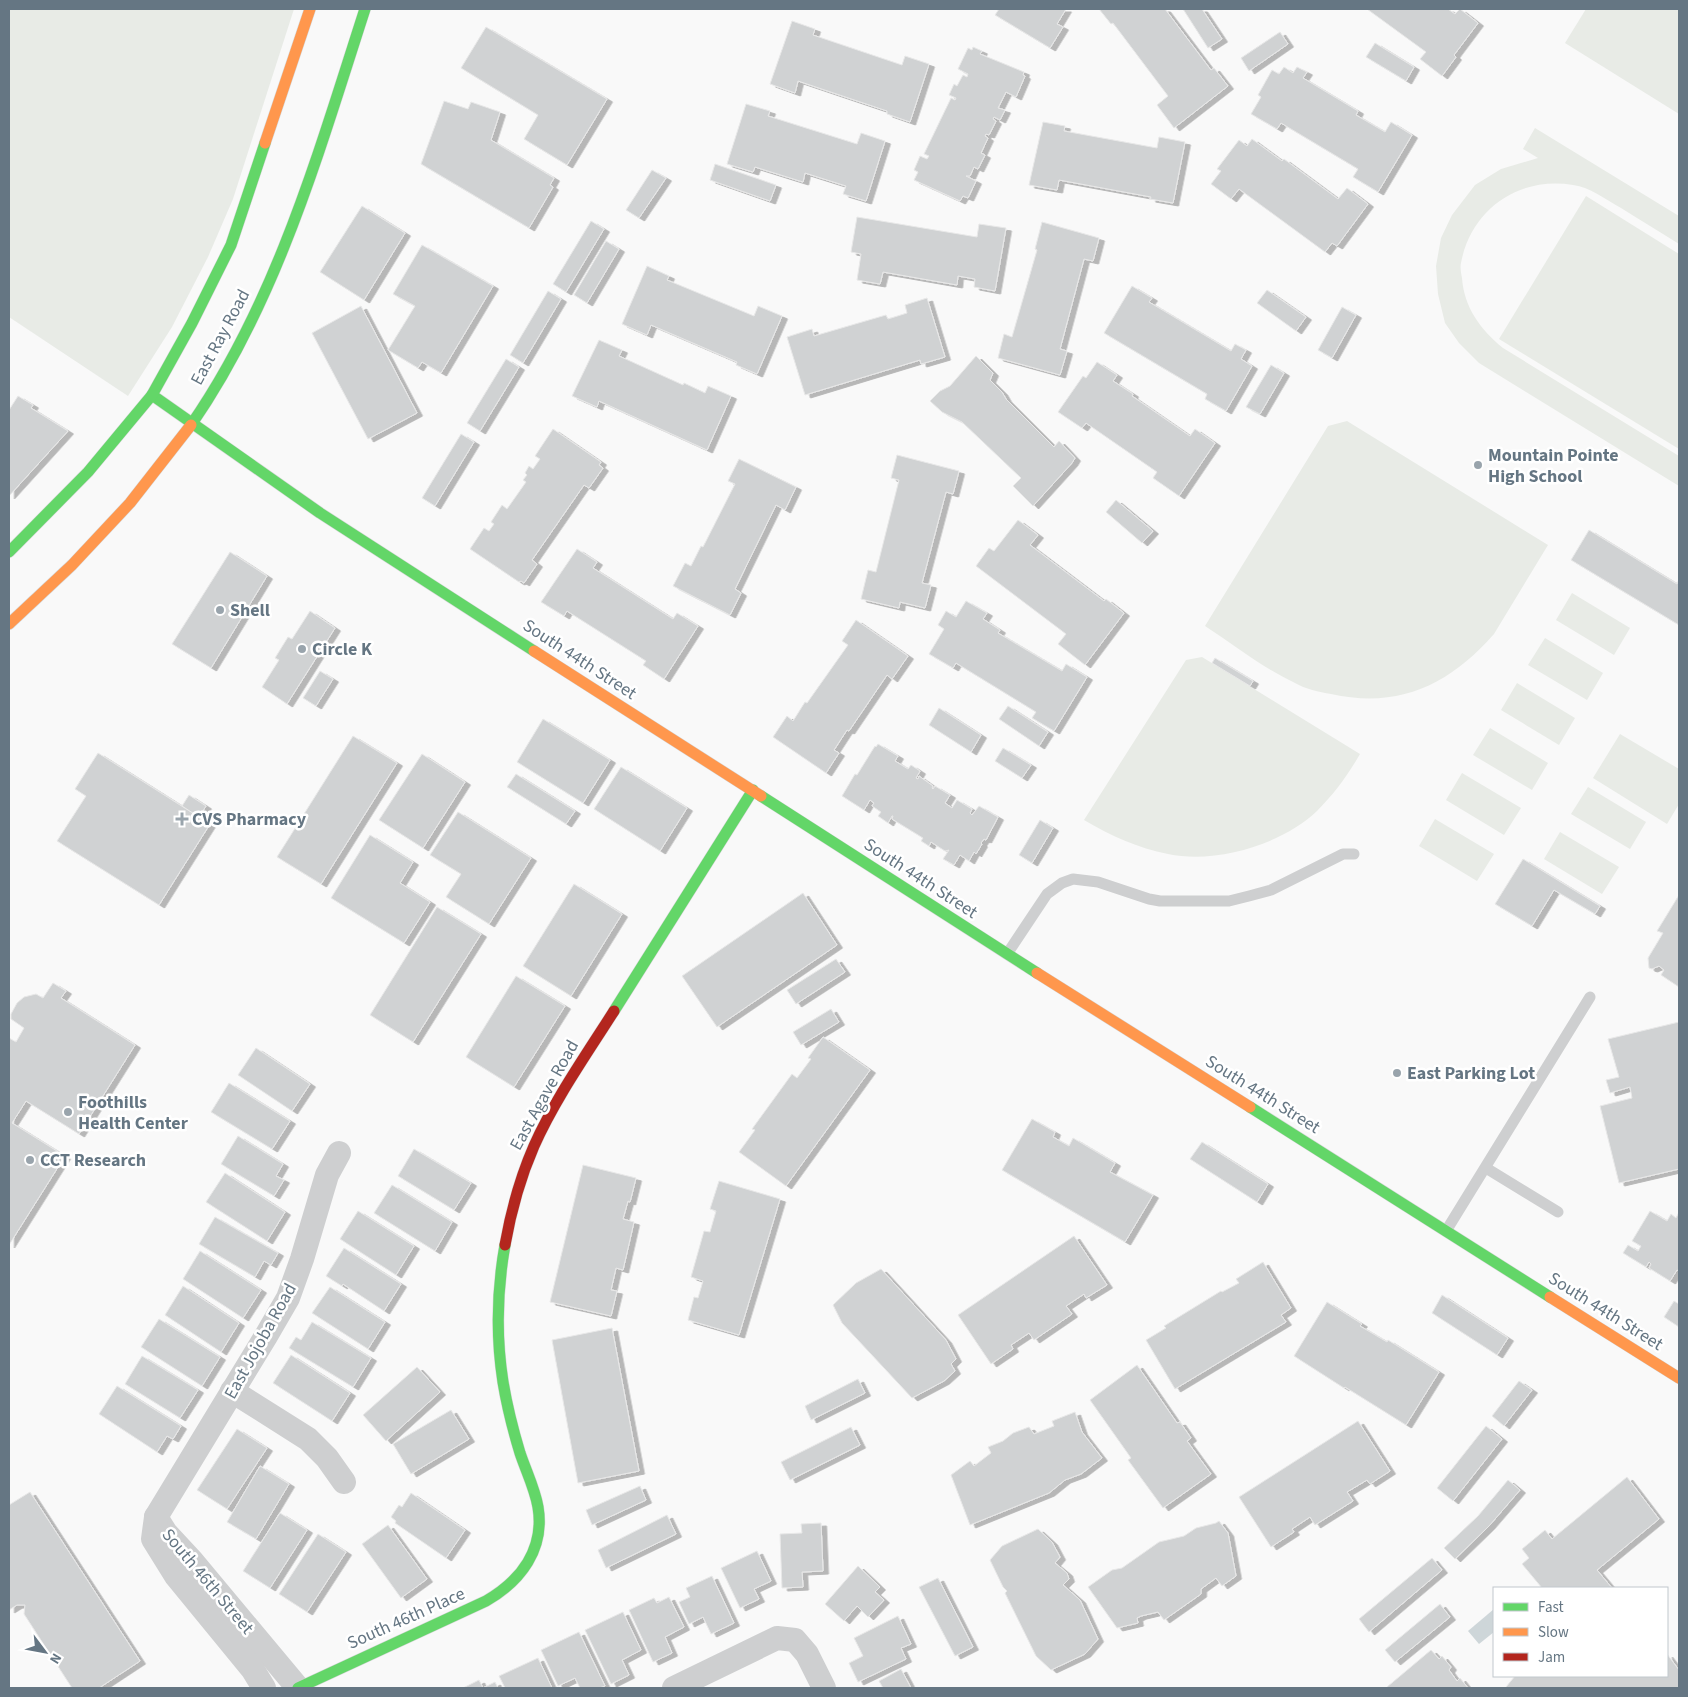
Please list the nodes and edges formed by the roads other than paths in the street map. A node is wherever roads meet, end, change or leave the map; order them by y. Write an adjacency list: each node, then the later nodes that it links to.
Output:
1 (310, 9): 3 (street, East Ray Road)
2 (364, 9): 4 (street, East Ray Road)
3 (152, 395): 4 (street, South 44th Street); 5 (street, East Ray Road)
4 (192, 423): 6 (street, East Ray Road); 7 (street, South 44th Street)
5 (9, 552)
6 (9, 624)
7 (753, 790): 9 (street, South 44th Street); 19 (street, East Agave Road)
8 (1354, 854): 9 (lane)
9 (1007, 954): 14 (street, South 44th Street)
10 (1590, 997): 12 (lane)
11 (339, 1153): 16 (street, East Jojoba Road)
12 (1486, 1168): 13 (lane); 14 (lane)
13 (1558, 1212)
14 (1446, 1231): 15 (street, South 44th Street)
15 (1679, 1378)
16 (232, 1391): 17 (street); 18 (street, East Jojoba Road)
17 (344, 1482)
18 (156, 1517): 20 (street, South 46th Street); 21 (street, South 46th Street)
19 (523, 1570): 21 (street, South 46th Place)
20 (264, 1688)
21 (298, 1688)
22 (674, 1688): 23 (street)
23 (824, 1688)

